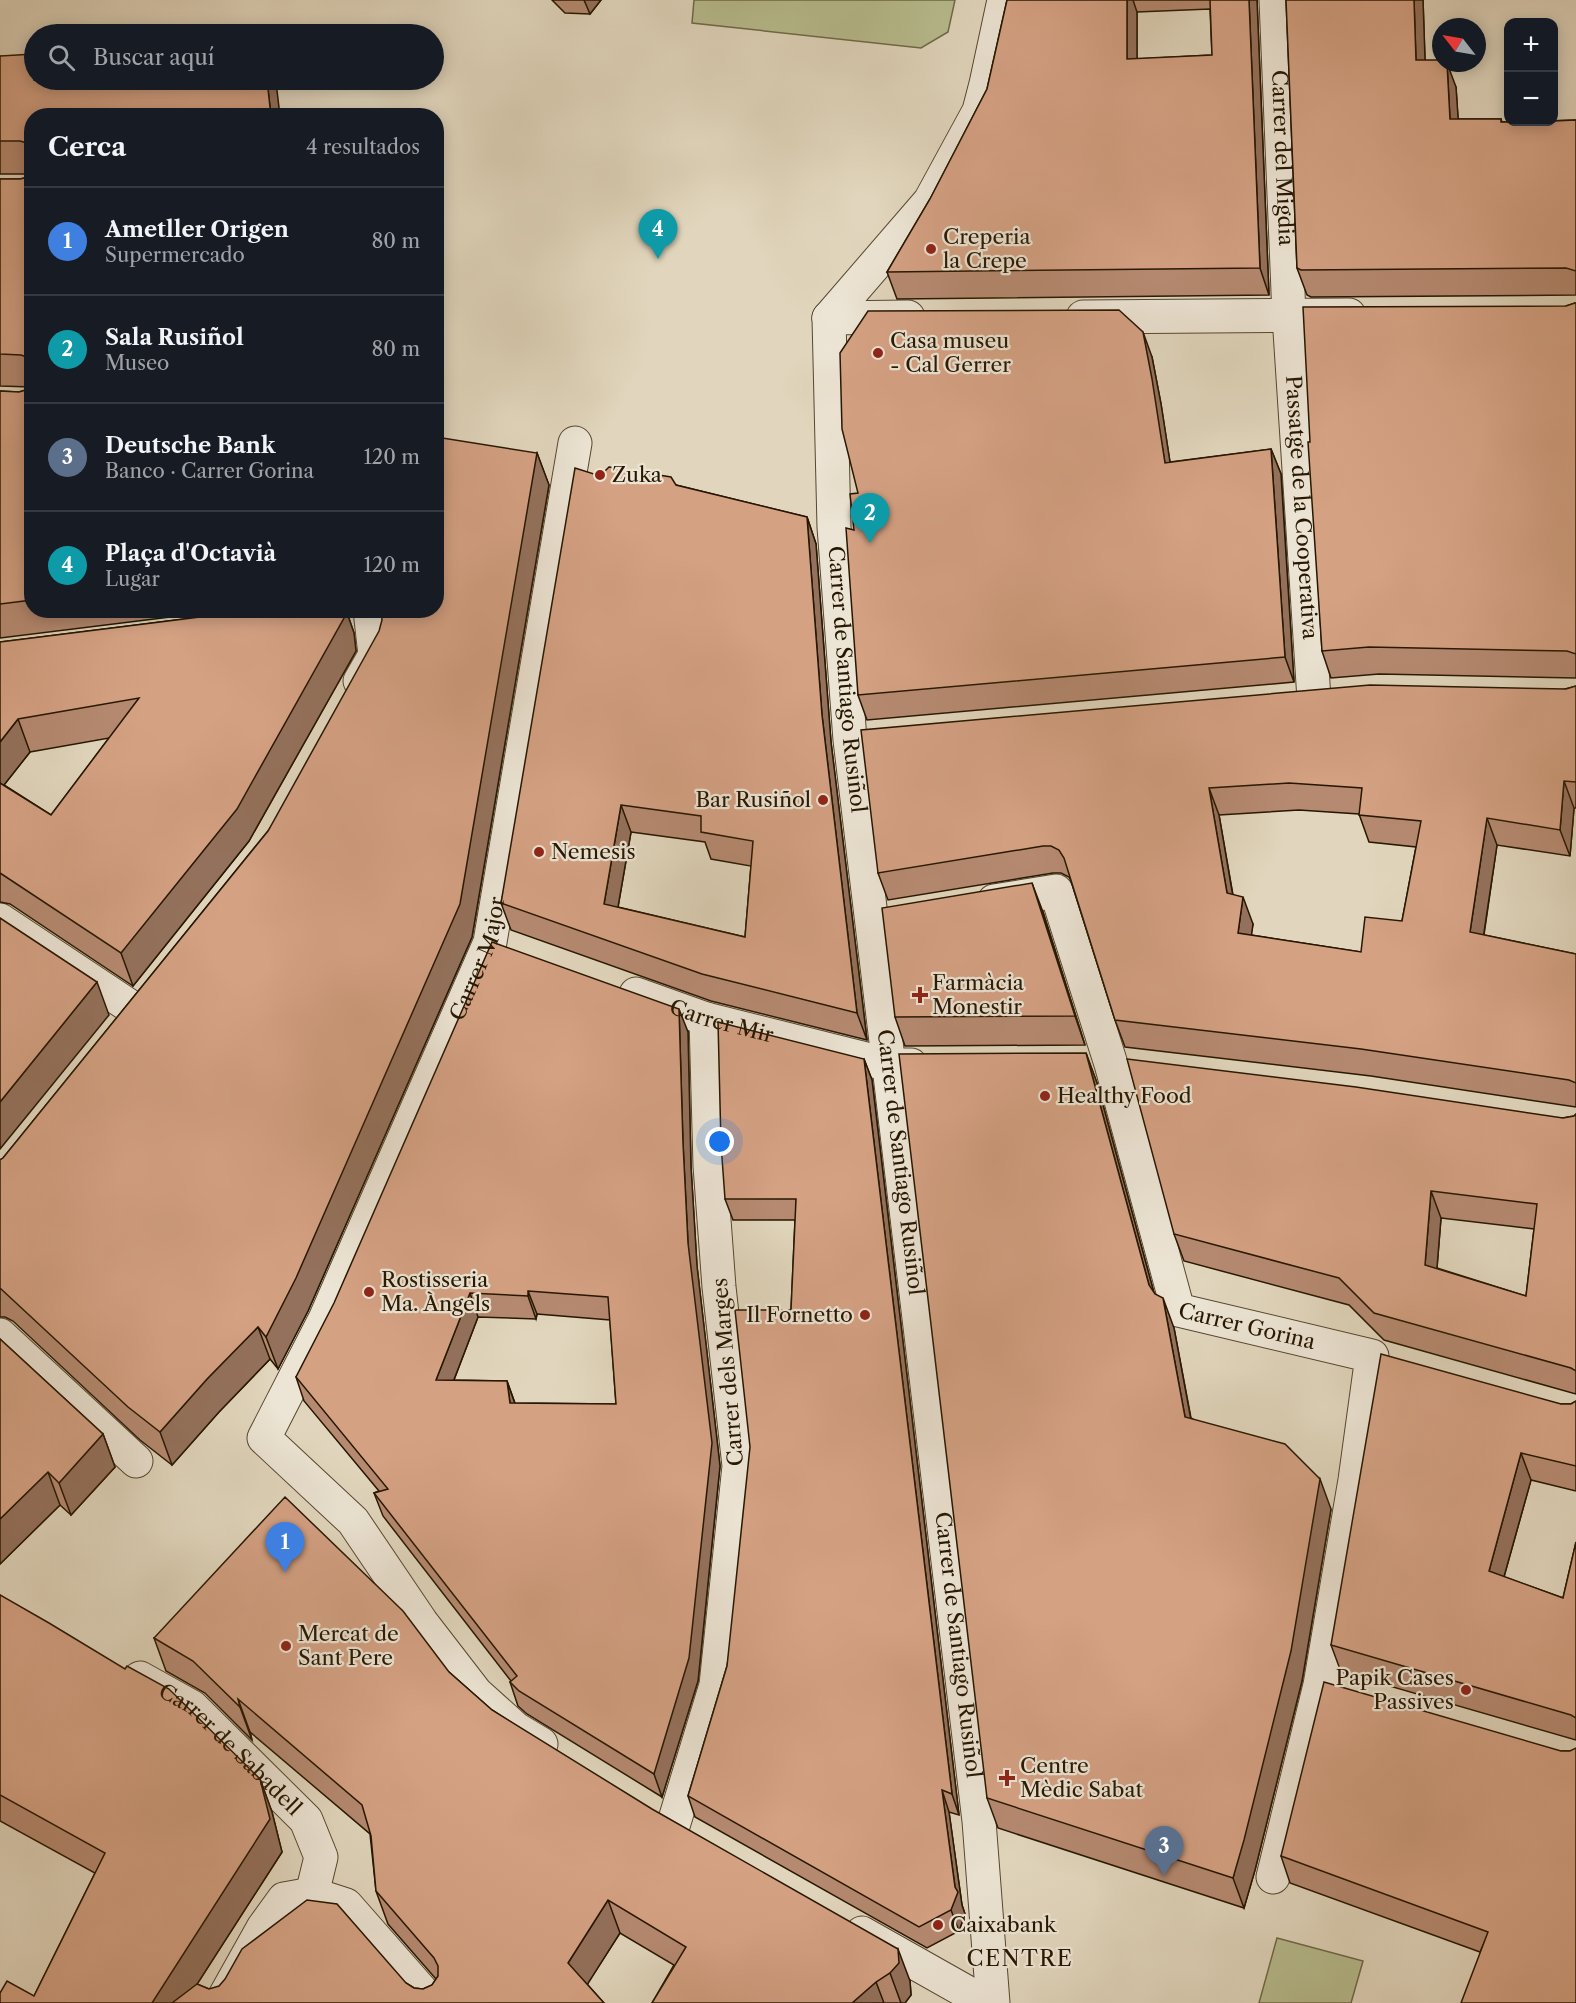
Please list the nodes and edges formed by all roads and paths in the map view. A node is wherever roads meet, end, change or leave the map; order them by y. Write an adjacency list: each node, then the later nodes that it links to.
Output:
1 (1004, 0): 7 (street)
2 (1276, 0): 4 (street, Carrer del Migdia)
3 (1372, 315): 4 (street)
4 (1289, 316): 6 (street); 11 (street, Passatge de la Cooperativa)
5 (936, 317): 7 (street)
6 (1055, 317)
7 (829, 318): 17 (street, Carrer de Santiago Rusiñol)
8 (575, 443): 18 (street, Carrer Major)
9 (364, 618): 13 (street)
10 (1346, 696): 11 (street)
11 (1314, 699): 12 (street)
12 (1281, 702)
13 (346, 706)
14 (963, 906): 26 (street, Carrer Gorina)
15 (905, 916): 17 (street)
16 (0, 920): 22 (street)
17 (871, 922): 27 (street, Carrer de Santiago Rusiñol)
18 (490, 942): 19 (street); 35 (street, Carrer Major)
19 (523, 954)
20 (158, 984): 22 (street)
21 (609, 984): 23 (street, Carrer Mir)
22 (137, 1011): 24 (street)
23 (706, 1019): 27 (street, Carrer Mir); 36 (street, Carrer dels Marges)
24 (115, 1037)
25 (1076, 1064): 26 (street)
26 (1111, 1064): 29 (street); 33 (street, Carrer Gorina)
27 (890, 1065): 28 (street, Carrer Mir); 43 (street, Carrer de Santiago Rusiñol)
28 (936, 1065)
29 (1146, 1068)
30 (0, 1335): 31 (street)
31 (136, 1461)
32 (111, 1662): 38 (street, Carrer de Sabadell)
33 (1320, 1685): 34 (street); 37 (street, Carrer Gorina)
34 (1353, 1695)
35 (565, 1759)
36 (644, 1808)
37 (1273, 1877)
38 (312, 1894): 40 (street); 41 (street)
39 (840, 1920): 42 (street)
40 (222, 2003)
41 (432, 2003)
42 (986, 2003)
43 (993, 2003)

